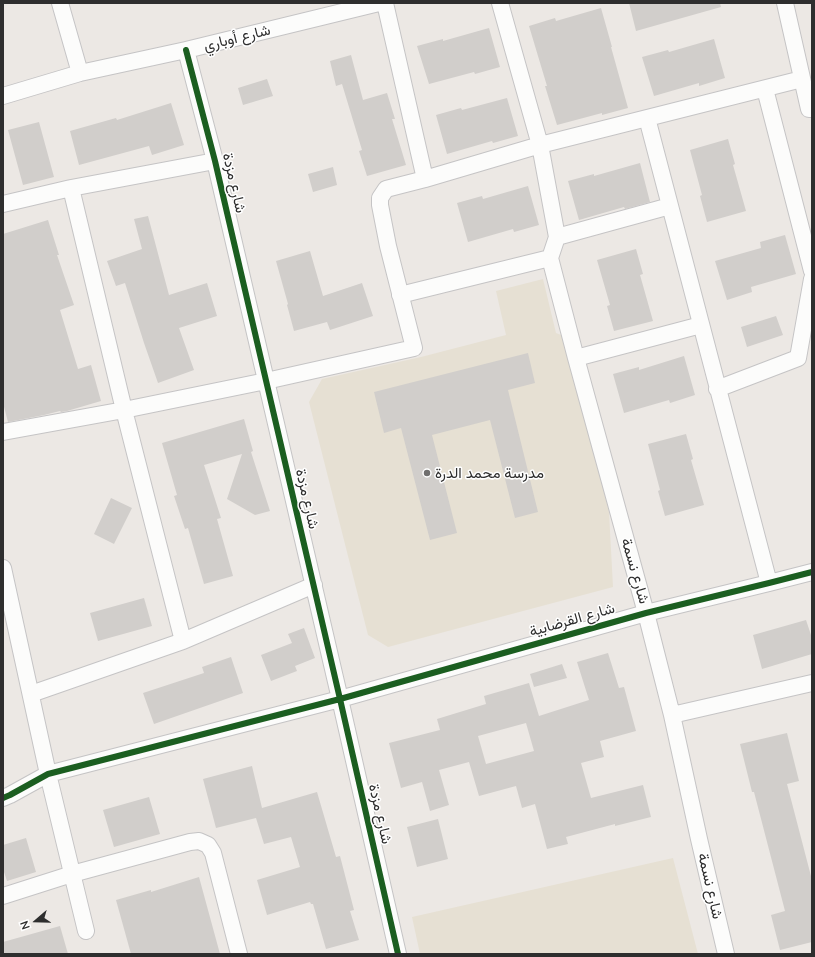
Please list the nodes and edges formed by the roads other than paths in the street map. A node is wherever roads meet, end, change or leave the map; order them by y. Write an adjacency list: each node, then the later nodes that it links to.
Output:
1 (60, 3): 7 (street)
2 (379, 3): 6 (street, شارع أوباري)
3 (385, 3): 15 (street)
4 (500, 3): 13 (street)
5 (785, 3): 8 (street)
6 (186, 50): 7 (street, شارع أوباري); 14 (street, شارع مزدة)
7 (80, 73): 10 (street, شارع أوباري)
8 (802, 79): 9 (street); 11 (street)
9 (765, 89): 12 (street); 20 (street)
10 (3, 96)
11 (812, 109)
12 (647, 118): 13 (street); 18 (street)
13 (540, 145): 15 (street); 19 (street)
14 (215, 161): 16 (street); 27 (street, شارع مزدة)
15 (425, 179): 24 (street)
16 (71, 188): 17 (street); 29 (street)
17 (3, 204)
18 (670, 206): 19 (street); 25 (street)
19 (557, 237): 21 (street)
20 (808, 241): 22 (street)
21 (550, 258): 24 (street); 26 (street, شارع نسمة)
22 (812, 271)
23 (812, 279): 28 (street)
24 (400, 295): 27 (street)
25 (701, 325): 26 (street); 28 (street)
26 (576, 358): 35 (street, شارع نسمة)
27 (266, 381): 29 (street); 34 (street, شارع مزدة)
28 (717, 389): 33 (street)
29 (124, 410): 30 (street); 36 (street)
30 (3, 432)
31 (3, 568): 38 (street)
32 (812, 572): 33 (street, شارع القرضابية)
33 (769, 583): 35 (street, شارع القرضابية)
34 (314, 585): 36 (street); 39 (street, شارع مزدة)
35 (646, 613): 39 (street, شارع القرضابية); 40 (street, شارع نسمة)
36 (183, 641): 38 (street)
37 (812, 683): 40 (street)
38 (31, 694): 41 (street)
39 (340, 699): 41 (street, شارع القرضابية); 47 (street, شارع مزدة)
40 (672, 714): 48 (street, شارع نسمة)
41 (48, 774): 42 (street, شارع القرضابية); 43 (street)
42 (6, 797)
43 (72, 874): 44 (street); 45 (street); 46 (street)
44 (3, 896)
45 (86, 931)
46 (239, 954)
47 (398, 954)
48 (726, 954)

